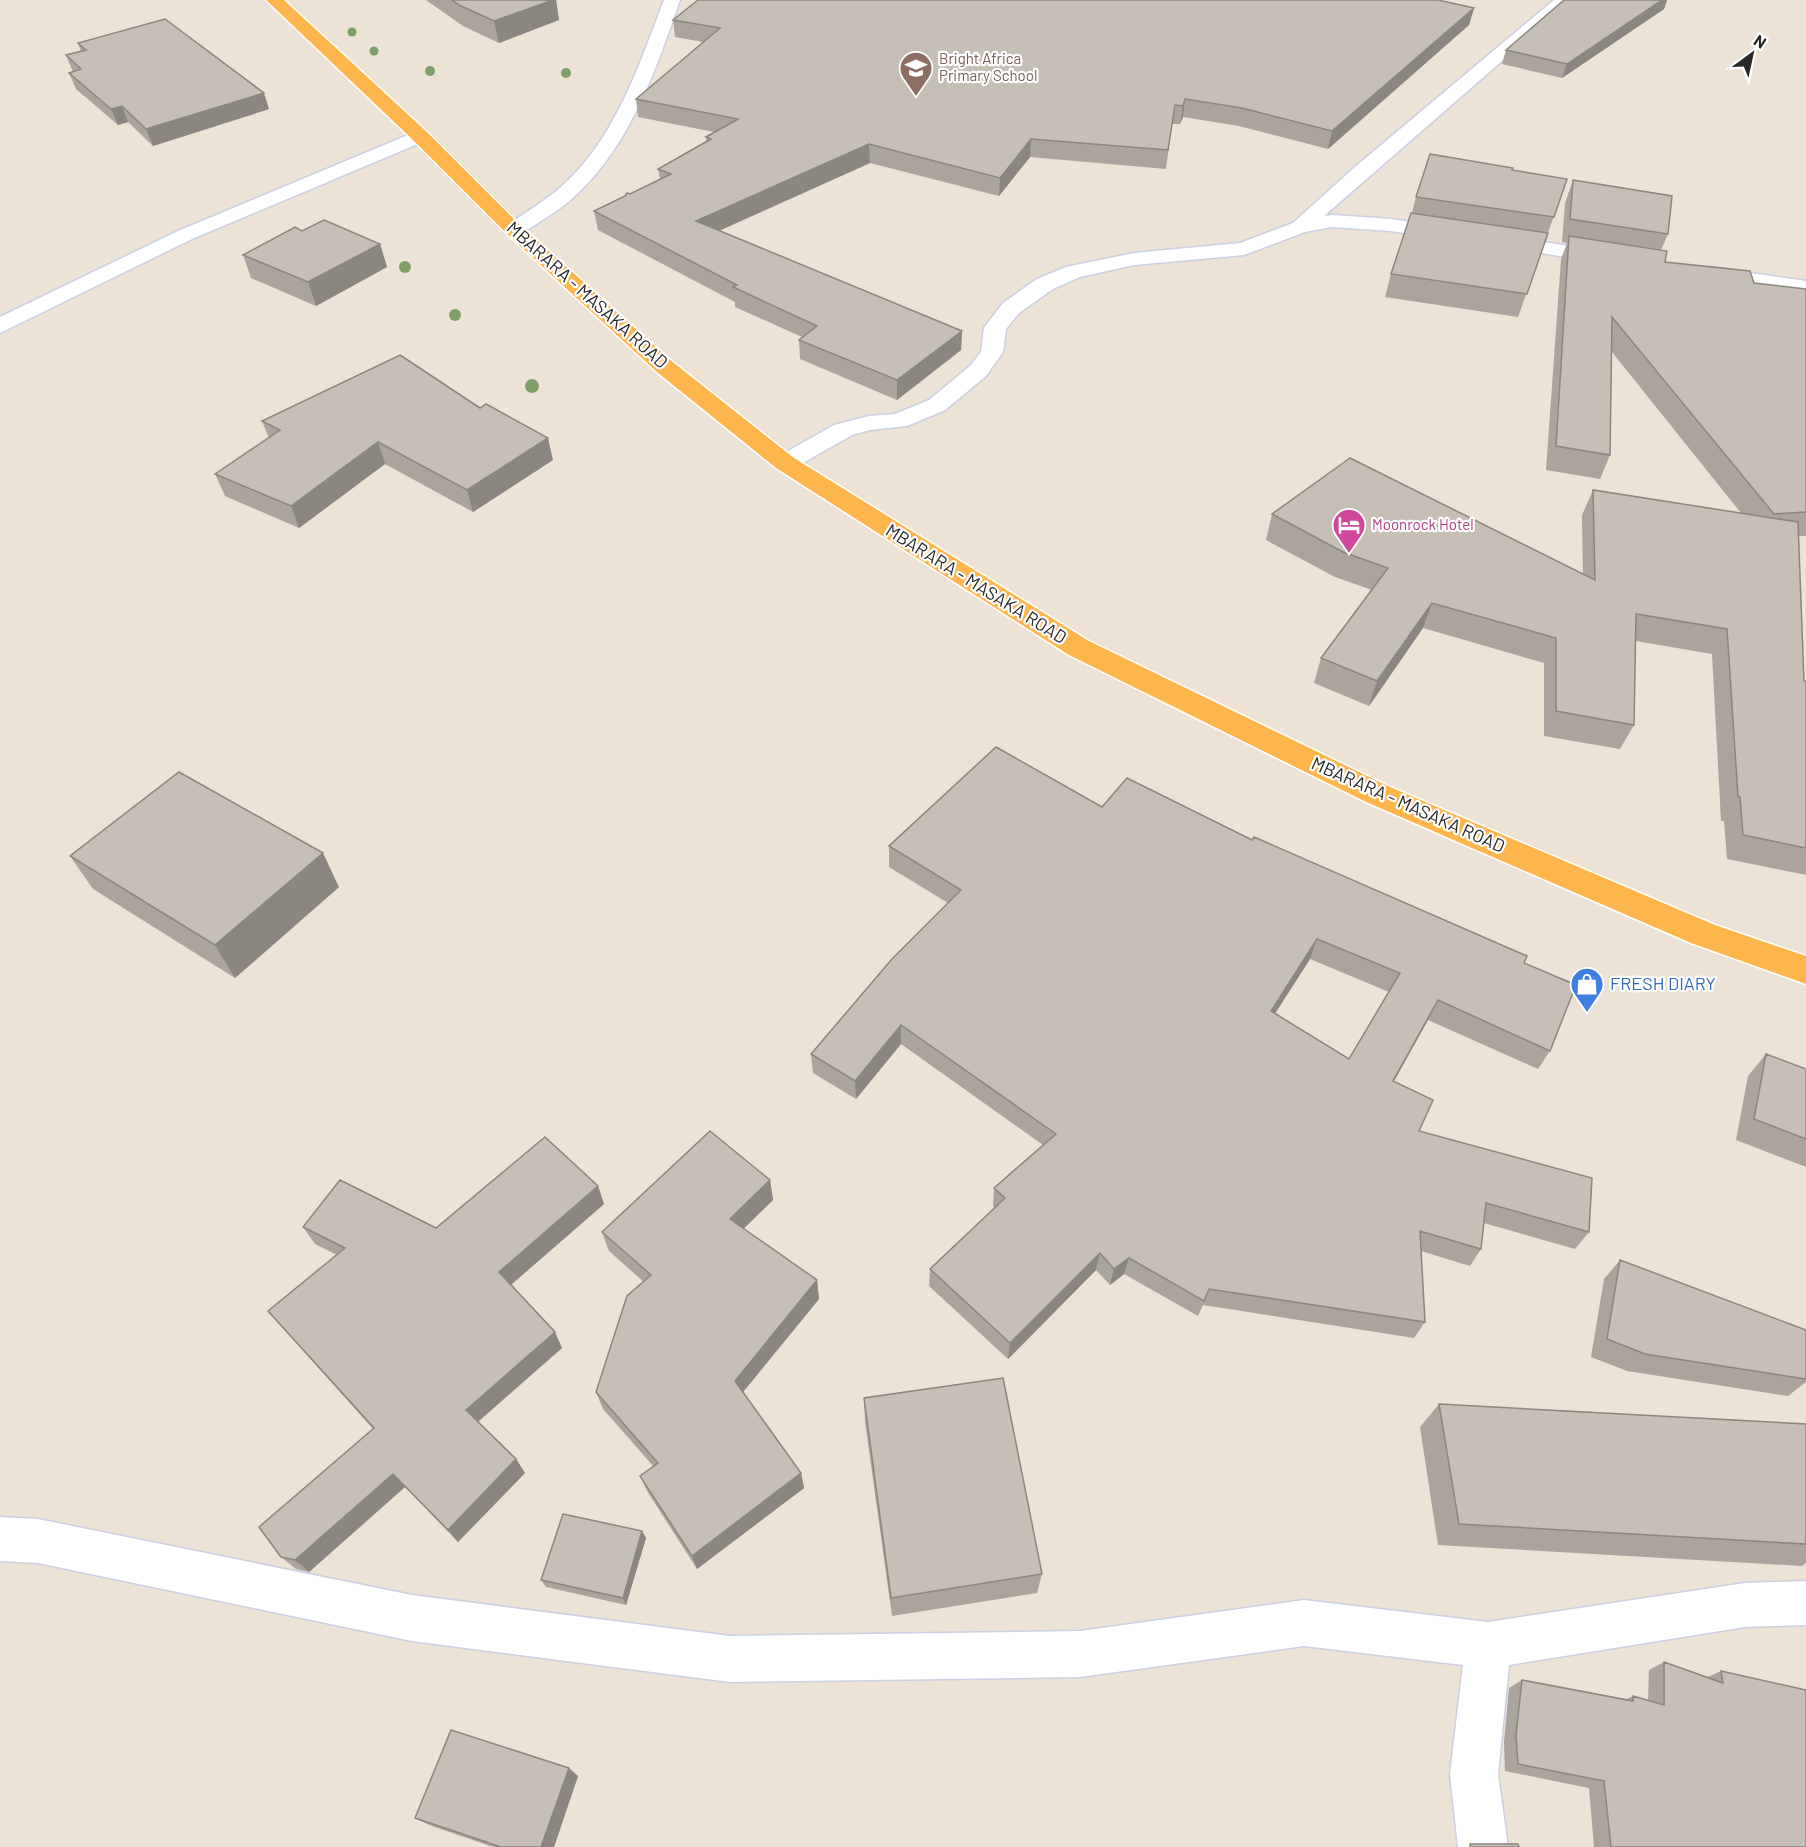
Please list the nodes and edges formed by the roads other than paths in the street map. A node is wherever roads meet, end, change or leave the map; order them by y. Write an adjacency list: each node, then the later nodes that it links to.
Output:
1 (274, 0): 4 (highway, MBARARA - MASAKA ROAD)
2 (672, 0): 6 (street)
3 (1564, 0): 5 (street)
4 (420, 136): 6 (highway, MBARARA - MASAKA ROAD); 10 (street)
5 (1300, 227): 7 (street); 11 (street)
6 (514, 230): 11 (highway, MBARARA - MASAKA ROAD)
7 (1629, 261)
8 (1688, 270): 9 (street)
9 (1806, 288)
10 (0, 326)
11 (785, 463): 12 (highway, MBARARA - MASAKA ROAD)
12 (1806, 970)
13 (0, 1539): 15 (street)
14 (1806, 1603): 15 (street)
15 (1488, 1645): 16 (street)
16 (1483, 1847)

